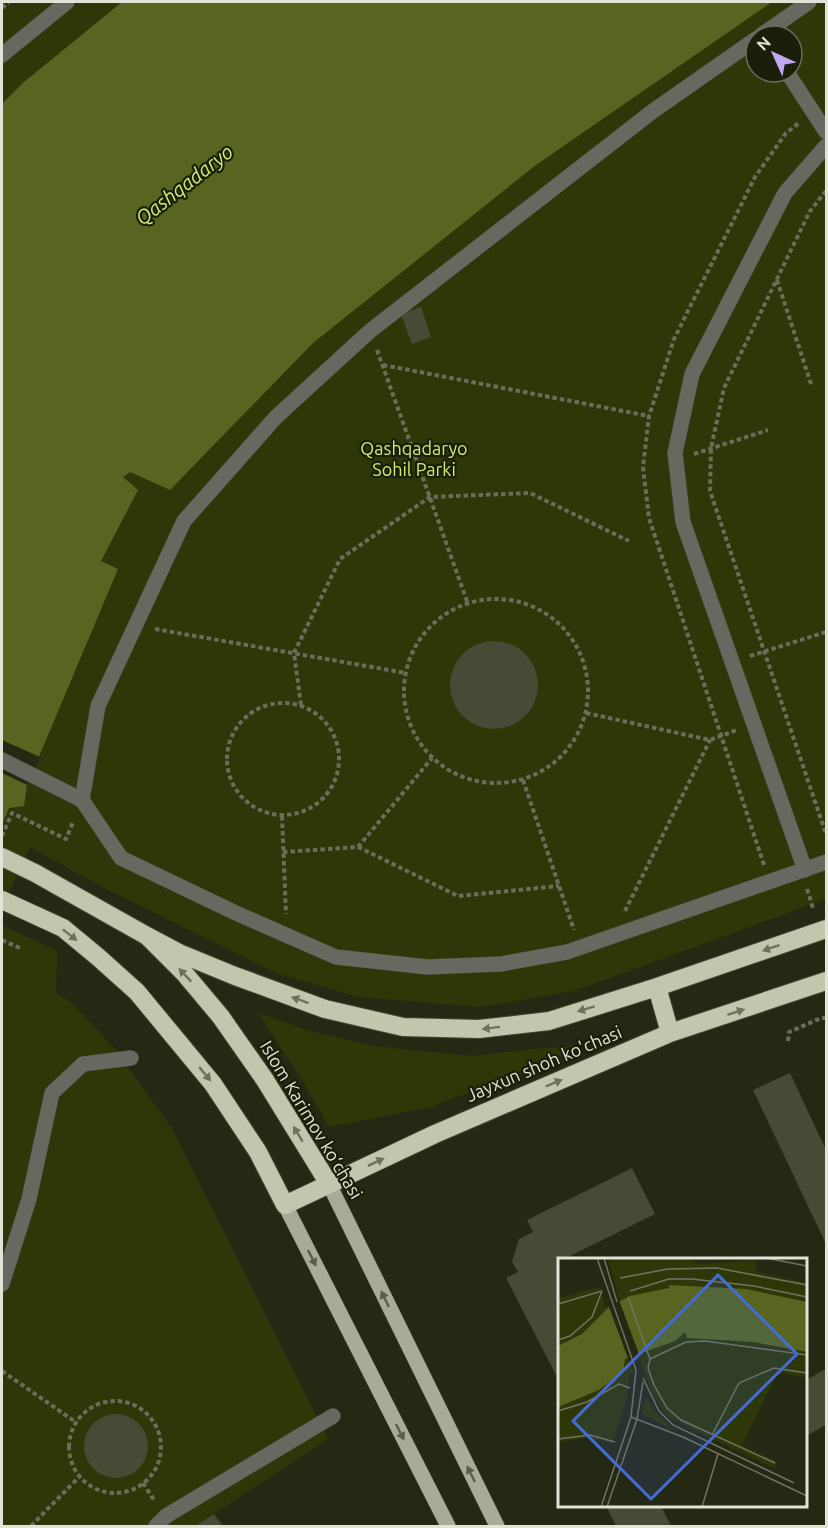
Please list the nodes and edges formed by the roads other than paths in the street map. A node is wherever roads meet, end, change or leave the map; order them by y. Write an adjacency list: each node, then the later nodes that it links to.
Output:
1 (67, 2): 5 (street)
2 (810, 2): 3 (street)
3 (778, 24)
4 (744, 47): 10 (street)
5 (2, 55)
6 (796, 84): 7 (street)
7 (826, 132)
8 (826, 146): 13 (street)
9 (2, 760): 10 (street)
10 (82, 800): 13 (street)
11 (2, 857): 16 (highway, Islom Karimov ko‘chasi)
12 (826, 862): 13 (street)
13 (805, 870)
14 (2, 900): 22 (highway, one-way to 22)
15 (826, 929): 18 (highway, Jayxun shoh ko'chasi, one-way to 18)
16 (147, 936): 18 (highway, Jayxun shoh ko'chasi, one-way to 16); 21 (highway, Islom Karimov ko‘chasi, one-way to 16)
17 (826, 981): 19 (highway, Jayxun shoh ko'chasi, one-way to 17)
18 (657, 987): 19 (highway)
19 (670, 1033): 21 (highway, Jayxun shoh ko'chasi, one-way to 19)
20 (131, 1058): 23 (street)
21 (329, 1184): 22 (highway, Jayxun shoh ko'chasi); 27 (main road, Islom Karimov ko‘chasi, one-way to 21)
22 (285, 1205): 26 (main road, one-way to 26)
23 (2, 1284)
24 (333, 1416): 25 (street)
25 (156, 1527)
26 (448, 1527)
27 (497, 1527)

